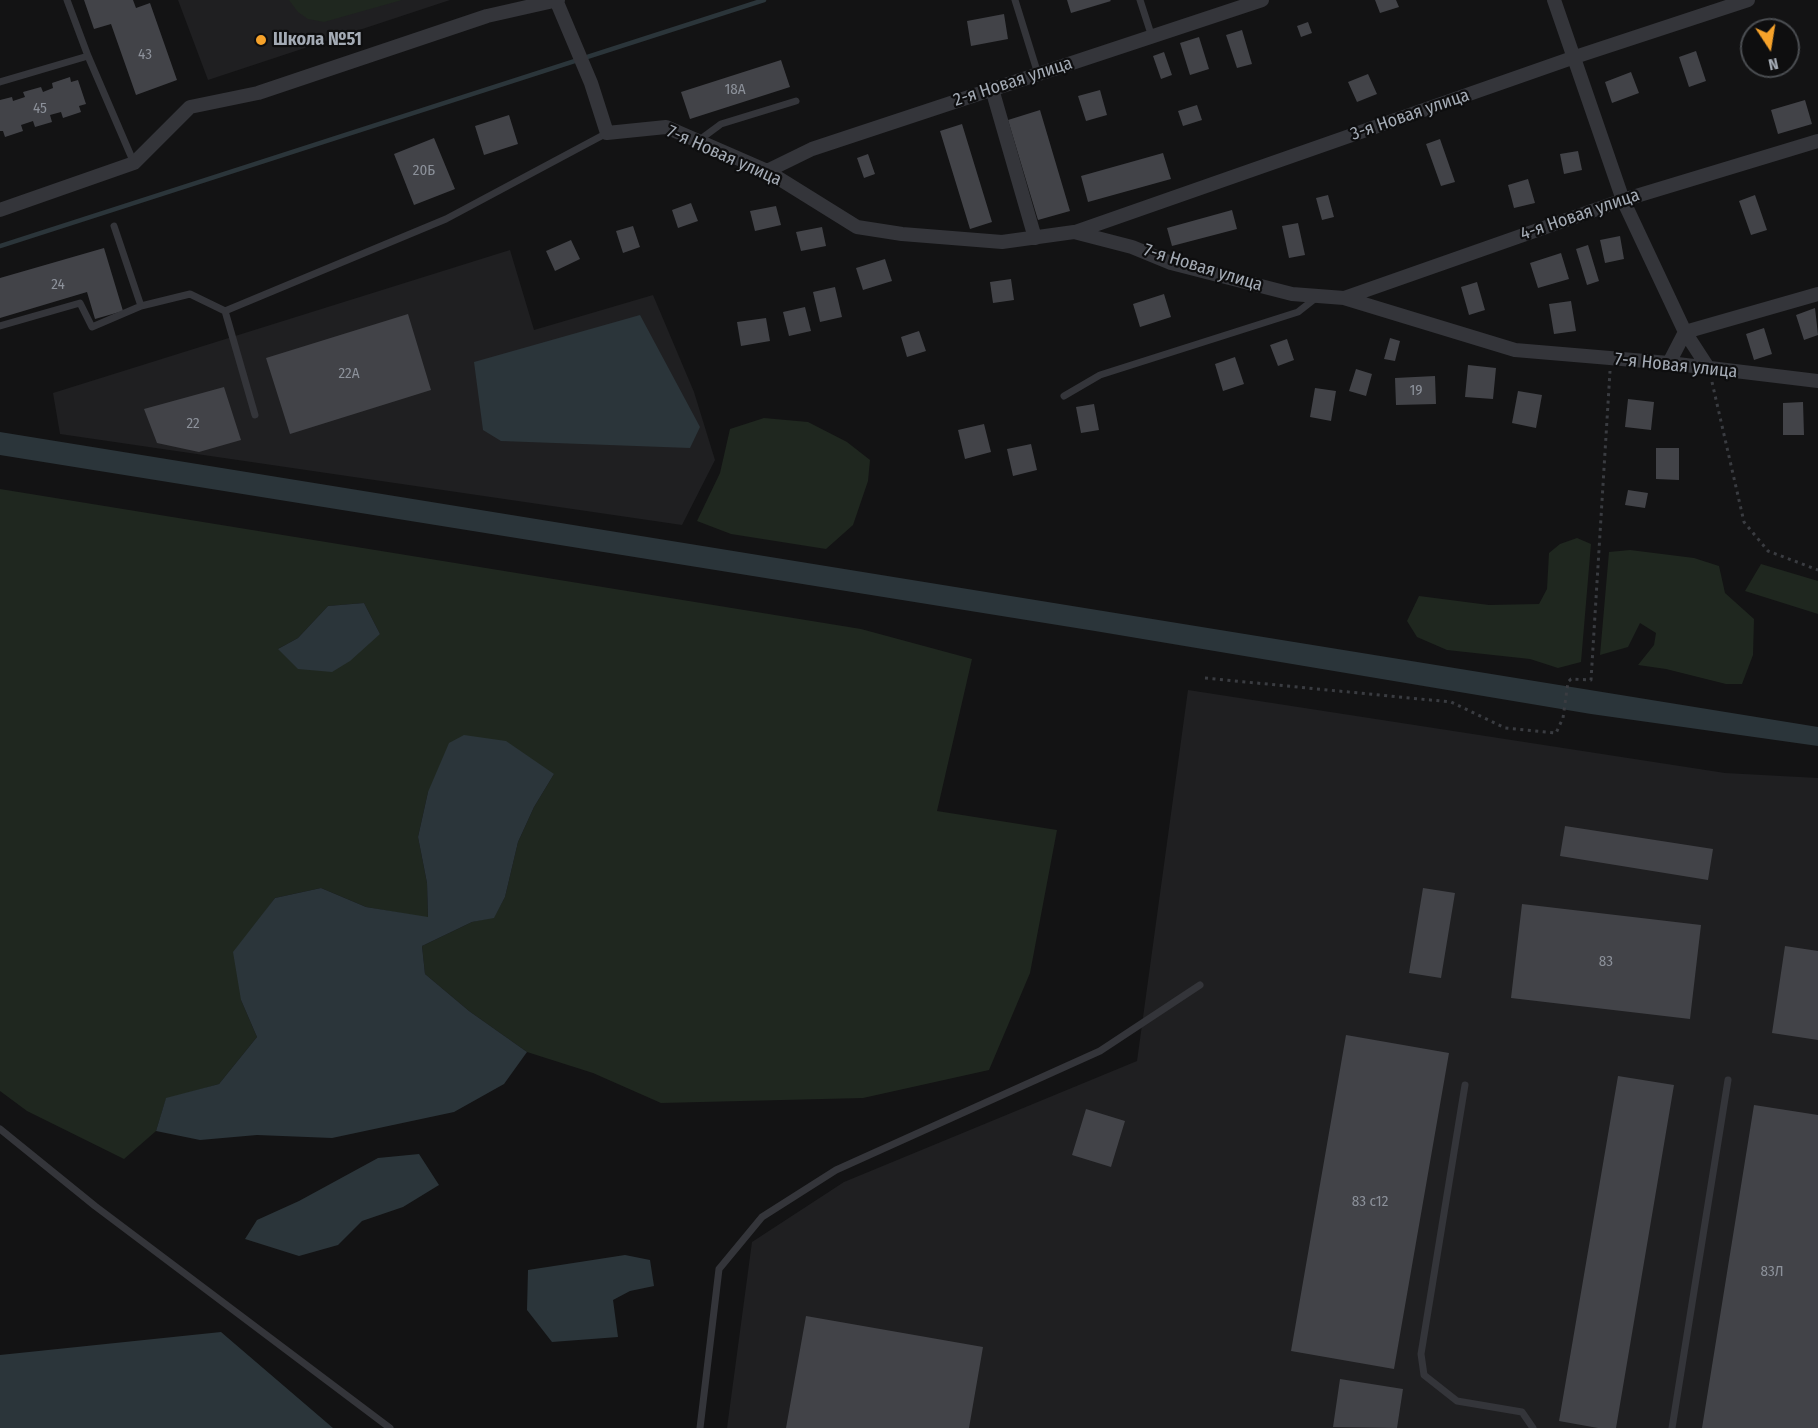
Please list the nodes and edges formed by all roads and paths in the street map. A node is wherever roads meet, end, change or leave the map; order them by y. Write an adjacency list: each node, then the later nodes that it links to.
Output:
1 (67, 0): 9 (lane)
2 (557, 0): 15 (street); 18 (street)
3 (1015, 0): 11 (lane)
4 (1140, 0): 8 (lane)
5 (1262, 0): 8 (street, 2-я Новая улица)
6 (1554, 0): 10 (street)
7 (1748, 0): 10 (street, 3-я Новая улица)
8 (1152, 37): 11 (street, 2-я Новая улица)
9 (88, 56): 12 (lane); 18 (lane)
10 (1575, 57): 20 (street); 23 (street, 3-я Новая улица)
11 (1038, 74): 13 (street, 2-я Новая улица)
12 (0, 82)
13 (992, 89): 19 (street, 2-я Новая улица); 24 (street)
14 (796, 101): 16 (lane)
15 (607, 133): 16 (street, 7-я Новая улица); 29 (lane)
16 (698, 141): 19 (street, 7-я Новая улица)
17 (1818, 141): 20 (street, 4-я Новая улица)
18 (134, 164): 21 (street)
19 (767, 171): 24 (street, 7-я Новая улица)
20 (1623, 200): 27 (street, 4-я Новая улица); 31 (street)
21 (0, 210)
22 (114, 226): 28 (lane)
23 (1074, 232): 24 (street, 7-я Новая улица); 26 (street, 7-я Новая улица)
24 (1035, 238)
25 (1818, 294): 31 (street)
26 (1319, 296): 27 (street, 7-я Новая улица); 36 (lane)
27 (1344, 297): 32 (street, 7-я Новая улица)
28 (141, 306): 29 (lane); 30 (lane)
29 (225, 311): 37 (lane)
30 (0, 326)
31 (1685, 333): 33 (street); 34 (street)
32 (1611, 358): 33 (street, 7-я Новая улица); 39 (path)
33 (1669, 363): 34 (street, 7-я Новая улица)
34 (1709, 369): 35 (street, 7-я Новая улица); 38 (path)
35 (1818, 381)
36 (1064, 396)
37 (255, 414)
38 (1818, 570)
39 (1205, 678)
40 (1200, 985): 45 (lane)
41 (1728, 1080): 47 (lane)
42 (1464, 1085): 46 (lane)
43 (0, 1129): 44 (lane)
44 (390, 1428)
45 (700, 1428)
46 (1533, 1428)
47 (1672, 1428)

